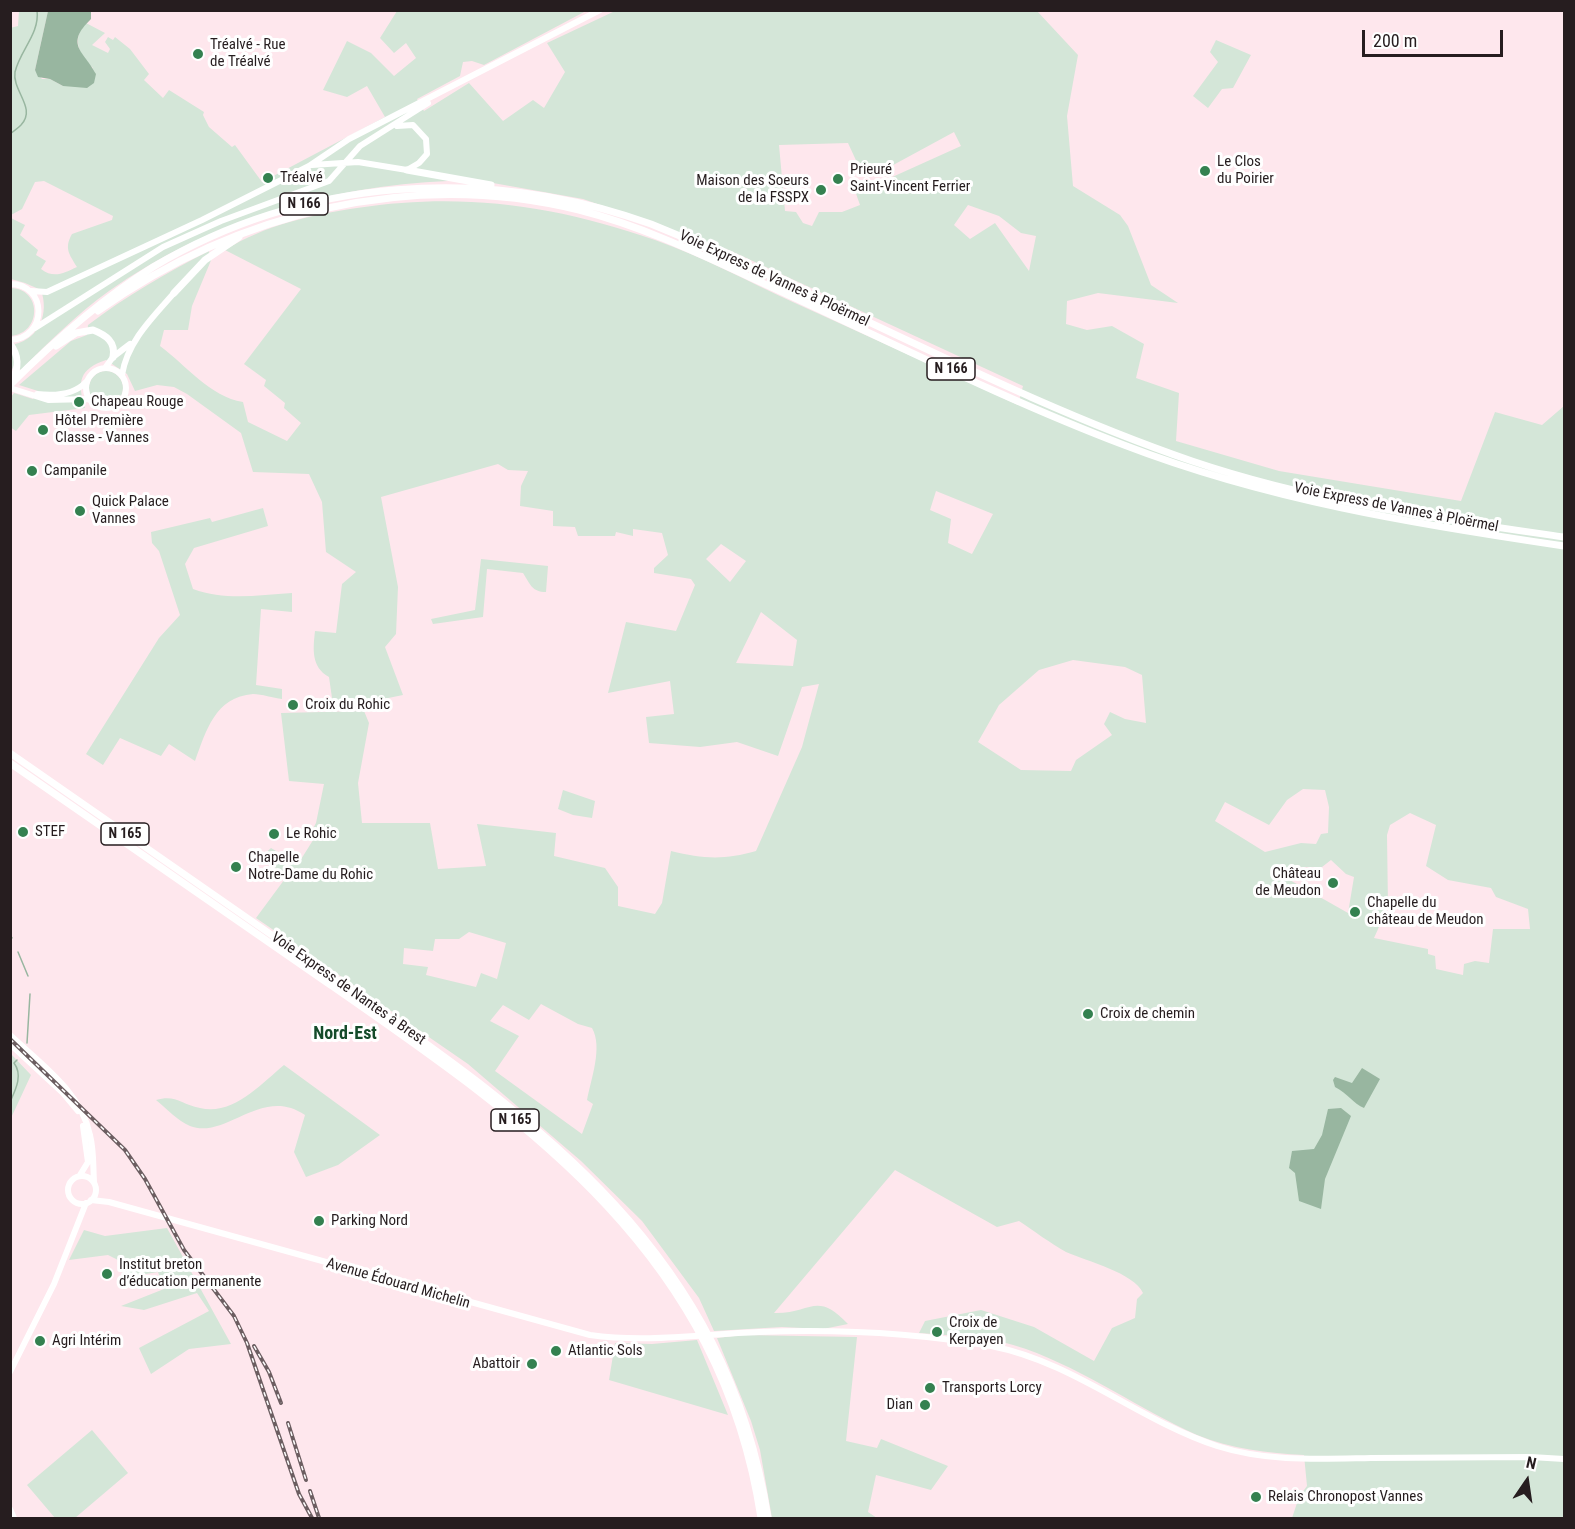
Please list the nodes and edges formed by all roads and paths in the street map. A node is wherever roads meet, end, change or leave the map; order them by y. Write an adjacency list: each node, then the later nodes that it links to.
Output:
1 (600, 10): 2 (main road)
2 (457, 85): 3 (main road); 4 (main road)
3 (376, 135): 5 (main road); 11 (main road)
4 (309, 165): 5 (main road); 9 (main road)
5 (407, 170): 6 (highway)
6 (546, 196): 19 (highway, Voie Express de Vannes à Ploërmel / N 166); 22 (highway, Voie Express de Vannes à Ploërmel / N 166)
7 (315, 210): 10 (highway); 14 (highway, Voie Express de Vannes à Ploërmel / N 166); 23 (highway, Voie Express de Vannes à Ploërmel / N 166)
8 (10, 284): 9 (main road)
9 (31, 291): 11 (main road)
10 (174, 293): 12 (main road)
11 (35, 328): 13 (main road)
12 (137, 338): 15 (main road); 17 (main road)
13 (10, 342): 19 (highway)
14 (51, 349): 15 (highway); 19 (highway, Voie Express de Vannes à Ploërmel / N 166)
15 (113, 357): 16 (main road)
16 (105, 368): 17 (main road); 18 (main road)
17 (122, 375): 21 (main road)
18 (87, 381): 20 (main road); 21 (main road)
19 (10, 386): 20 (main road)
20 (27, 393): 21 (main road)
21 (89, 399)
22 (1564, 537)
23 (1564, 546)
24 (10, 753): 40 (highway, Voie Express de Nantes à Brest / N 165)
25 (10, 763): 39 (highway, Voie Express de Nantes à Brest / N 165)
26 (10, 1035): 29 (main road)
27 (10, 1044): 28 (main road)
28 (80, 1175): 29 (main road); 31 (main road)
29 (94, 1182): 30 (main road)
30 (96, 1192): 32 (main road); 33 (main road, Avenue Édouard Michelin)
31 (75, 1202): 32 (main road); 34 (main road)
32 (88, 1202): 33 (main road, Avenue Édouard Michelin); 34 (main road)
33 (109, 1202): 36 (main road, Avenue Édouard Michelin)
34 (78, 1220): 35 (main road)
35 (10, 1372)
36 (1564, 1459)
37 (10, 1509): 38 (main road)
38 (14, 1518)
39 (761, 1518)
40 (768, 1518)

